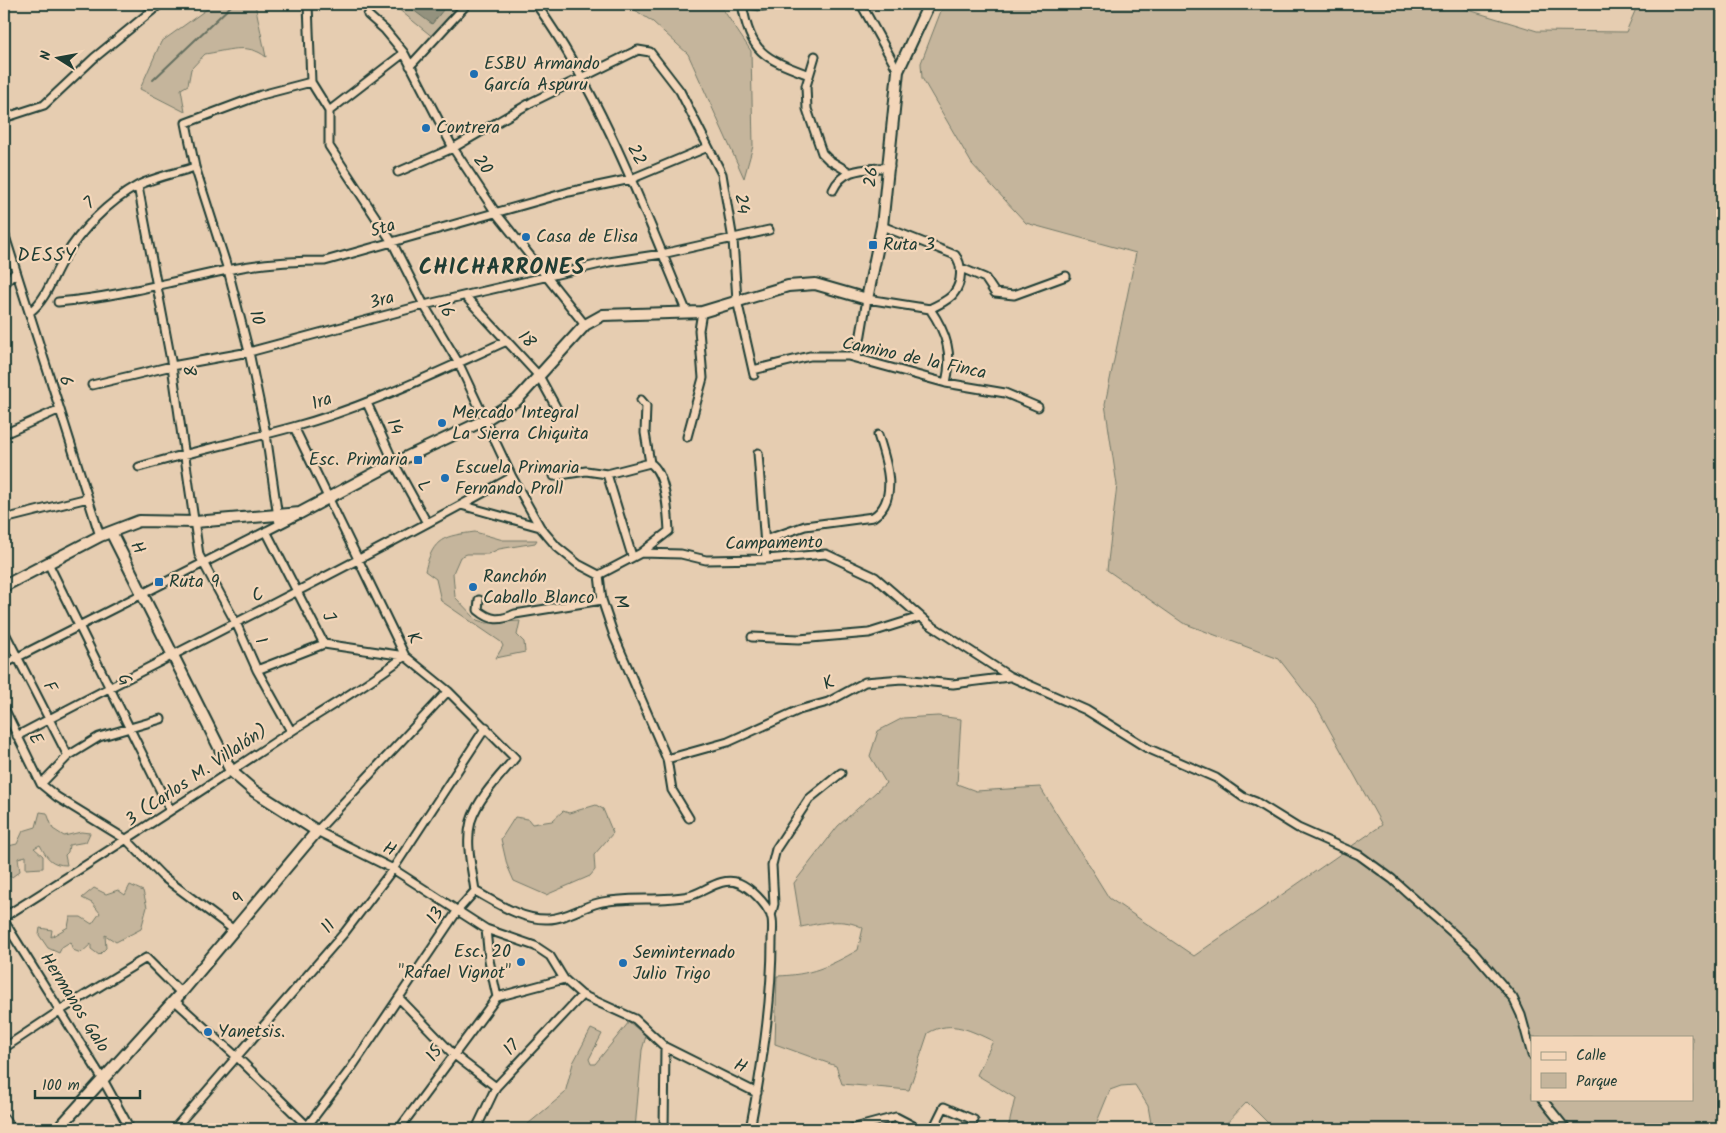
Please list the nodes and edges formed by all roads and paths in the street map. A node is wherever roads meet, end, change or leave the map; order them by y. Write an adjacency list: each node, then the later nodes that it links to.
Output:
1 (160, 4): 18 (street)
2 (308, 4): 16 (street)
3 (467, 4): 12 (street)
4 (536, 4): 15 (street, 22)
5 (742, 4): 6 (street); 14 (street)
6 (780, 4)
7 (862, 4): 13 (street)
8 (929, 4): 13 (street, 26)
9 (368, 15): 10 (street, 20)
10 (404, 53): 12 (street, 20); 17 (street)
11 (815, 56): 14 (street)
12 (410, 66): 20 (street, 20)
13 (898, 71): 22 (street, 26)
14 (809, 76): 24 (street)
15 (582, 79): 19 (street, 24); 20 (street); 25 (street, 22)
16 (311, 82): 17 (street); 21 (street, 10)
17 (329, 111): 33 (street, 16)
18 (4, 118)
19 (708, 147): 25 (street, 5ta); 32 (street, 24)
20 (453, 148): 23 (street); 28 (street, 20)
21 (195, 167): 26 (street, 7); 36 (street, 10)
22 (890, 167): 24 (street); 29 (street, 26)
23 (398, 172)
24 (849, 172): 27 (street)
25 (631, 179): 28 (street, 5ta); 34 (street, 22)
26 (138, 186): 41 (street, 8); 48 (street, 7)
27 (833, 190)
28 (496, 213): 33 (street, 5ta); 38 (street, 20)
29 (882, 226): 35 (street); 43 (street, 26)
30 (769, 230): 32 (street, 3ra)
31 (4, 234): 37 (street, 6)
32 (732, 240): 34 (street, 3ra); 44 (street, 24)
33 (392, 242): 36 (street, 5ta); 46 (street, 16)
34 (662, 254): 38 (street, 3ra); 50 (street, 22)
35 (961, 268): 39 (street); 47 (street)
36 (228, 270): 41 (street, 5ta); 53 (street, 10)
37 (15, 273): 40 (street); 48 (street, 6)
38 (547, 276): 42 (street, 3ra); 51 (street, 20)
39 (1066, 276)
40 (4, 284)
41 (158, 287): 45 (street, 5ta); 56 (street, 8)
42 (466, 297): 46 (street, 3ra); 52 (street, 18)
43 (867, 299): 44 (street); 47 (street); 54 (street, 26)
44 (737, 300): 49 (street); 57 (street, 24)
45 (58, 302)
46 (424, 305): 53 (street, 3ra); 55 (street, 16)
47 (930, 309): 59 (street)
48 (30, 312): 65 (street, 6)
49 (702, 312): 50 (street); 71 (street)
50 (686, 313): 51 (street)
51 (585, 324): 58 (street)
52 (507, 340): 55 (street, 1ra); 58 (street, 18)
53 (249, 352): 56 (street, 3ra); 69 (street, 10)
54 (857, 358): 57 (street, Camino de la Finca); 59 (street, Camino de la Finca)
55 (458, 362): 62 (street, 1ra); 66 (street, 16)
56 (172, 366): 60 (street, 3ra); 72 (street, 8)
57 (754, 373)
58 (539, 376): 64 (street, 18); 66 (street)
59 (946, 383): 63 (street, Camino de la Finca)
60 (92, 385)
61 (641, 400): 74 (street)
62 (367, 403): 67 (street, 1ra); 75 (street, 14)
63 (1038, 407)
64 (557, 409)
65 (58, 410): 68 (street); 80 (street, 6)
66 (485, 420): 75 (street); 79 (street, M)
67 (294, 427): 69 (street, 1ra); 81 (street, K)
68 (4, 434)
69 (266, 434): 72 (street, 1ra); 84 (street, 10)
70 (878, 435): 91 (street)
71 (687, 437)
72 (186, 453): 76 (street, 1ra); 85 (street, 8)
73 (758, 453): 91 (street)
74 (650, 463): 77 (street); 92 (street)
75 (394, 464): 81 (street); 86 (street, L)
76 (139, 467)
77 (607, 474): 78 (street); 93 (street)
78 (554, 476)
79 (512, 477): 82 (street, C); 87 (street, M)
80 (88, 498): 83 (street); 90 (street, 6)
81 (330, 499): 84 (street); 95 (street, K)
82 (462, 505): 86 (street, C); 87 (street)
83 (4, 519)
84 (278, 520): 85 (street); 88 (street)
85 (196, 522): 89 (street); 96 (street, 8)
86 (427, 523): 95 (street, C)
87 (540, 527): 98 (street, M)
88 (266, 531): 96 (street); 100 (street, J)
89 (111, 532): 90 (street); 101 (street, H)
90 (100, 536): 97 (street)
91 (766, 540): 94 (street)
92 (641, 553): 93 (street, Campamento); 94 (street, Campamento)
93 (632, 556): 98 (street, Campamento)
94 (766, 559): 104 (street, Campamento)
95 (358, 560): 100 (street, C); 110 (street, K)
96 (204, 562): 101 (street); 106 (street, I)
97 (48, 563): 99 (street); 105 (street, G)
98 (599, 575): 103 (street, M)
99 (4, 586)
100 (298, 591): 106 (street, C); 109 (street, J)
101 (141, 593): 105 (street); 112 (street, H)
102 (479, 600): 103 (street)
103 (602, 600): 126 (street, M)
104 (920, 616): 108 (street); 115 (street, Campamento)
105 (78, 624): 111 (street); 116 (street, G)
106 (237, 625): 112 (street, C); 114 (street, I)
107 (4, 631): 111 (street, F)
108 (752, 637)
109 (324, 644): 110 (street, J); 114 (street)
110 (405, 656): 117 (street, K); 123 (street, 3 (Carlos M. Villalón))
111 (16, 657): 113 (street); 119 (street, F)
112 (174, 657): 116 (street, C); 127 (street, H)
113 (4, 664)
114 (257, 670): 123 (street, I)
115 (1009, 676): 126 (street, K); 150 (street, Campamento)
116 (110, 686): 119 (street, C); 122 (street, G)
117 (448, 691): 121 (street, K); 132 (street, 9)
118 (4, 708): 124 (street, E)
119 (49, 719): 124 (street, C); 125 (street, F)
120 (160, 719): 122 (street)
121 (486, 726): 134 (street, 11); 135 (street, K)
122 (130, 728): 125 (street); 130 (street, G)
123 (290, 732): 127 (street, 3 (Carlos M. Villalón))
124 (16, 736): 129 (street, E)
125 (68, 756): 129 (street)
126 (667, 759): 131 (street, M)
127 (231, 771): 130 (street, 3 (Carlos M. Villalón)); 132 (street, H)
128 (842, 773): 137 (street)
129 (41, 784): 133 (street)
130 (170, 810): 133 (street, 3 (Carlos M. Villalón))
131 (689, 818)
132 (317, 831): 134 (street, H); 140 (street, 9)
133 (127, 840): 138 (street, 3 (Carlos M. Villalón)); 140 (street)
134 (393, 869): 136 (street, H); 152 (street, 11)
135 (475, 891): 136 (street, 13); 137 (street)
136 (458, 910): 141 (street, H); 146 (street, 13)
137 (771, 916): 155 (street)
138 (4, 917)
139 (4, 921): 147 (street, Hermanos Galo)
140 (234, 930): 144 (street, 9)
141 (486, 930): 142 (street, H); 145 (street)
142 (564, 979): 143 (street, H); 145 (street)
143 (582, 995): 148 (street, H); 154 (street, 17)
144 (177, 997): 147 (street); 152 (street); 153 (street, 9)
145 (497, 997): 151 (street, 15)
146 (399, 998): 151 (street); 158 (street, 13)
147 (60, 1010): 149 (street); 153 (street, Hermanos Galo)
148 (665, 1047): 155 (street, H); 165 (street)
149 (4, 1048)
150 (1531, 1051)
151 (453, 1054): 154 (street); 163 (street, 15)
152 (236, 1056): 158 (street); 162 (street, 11)
153 (102, 1078): 160 (street, 9); 161 (street, Hermanos Galo)
154 (496, 1087): 164 (street, 17)
155 (757, 1093): 166 (street)
156 (1543, 1100): 171 (street)
157 (4, 1118): 159 (street)
158 (308, 1128)
159 (12, 1129)
160 (58, 1129)
161 (130, 1129)
162 (174, 1129)
163 (399, 1129)
164 (476, 1129)
165 (664, 1129)
166 (750, 1129)
167 (851, 1129): 168 (street)
168 (919, 1129)
169 (933, 1129): 170 (street)
170 (969, 1129)
171 (1566, 1129)

